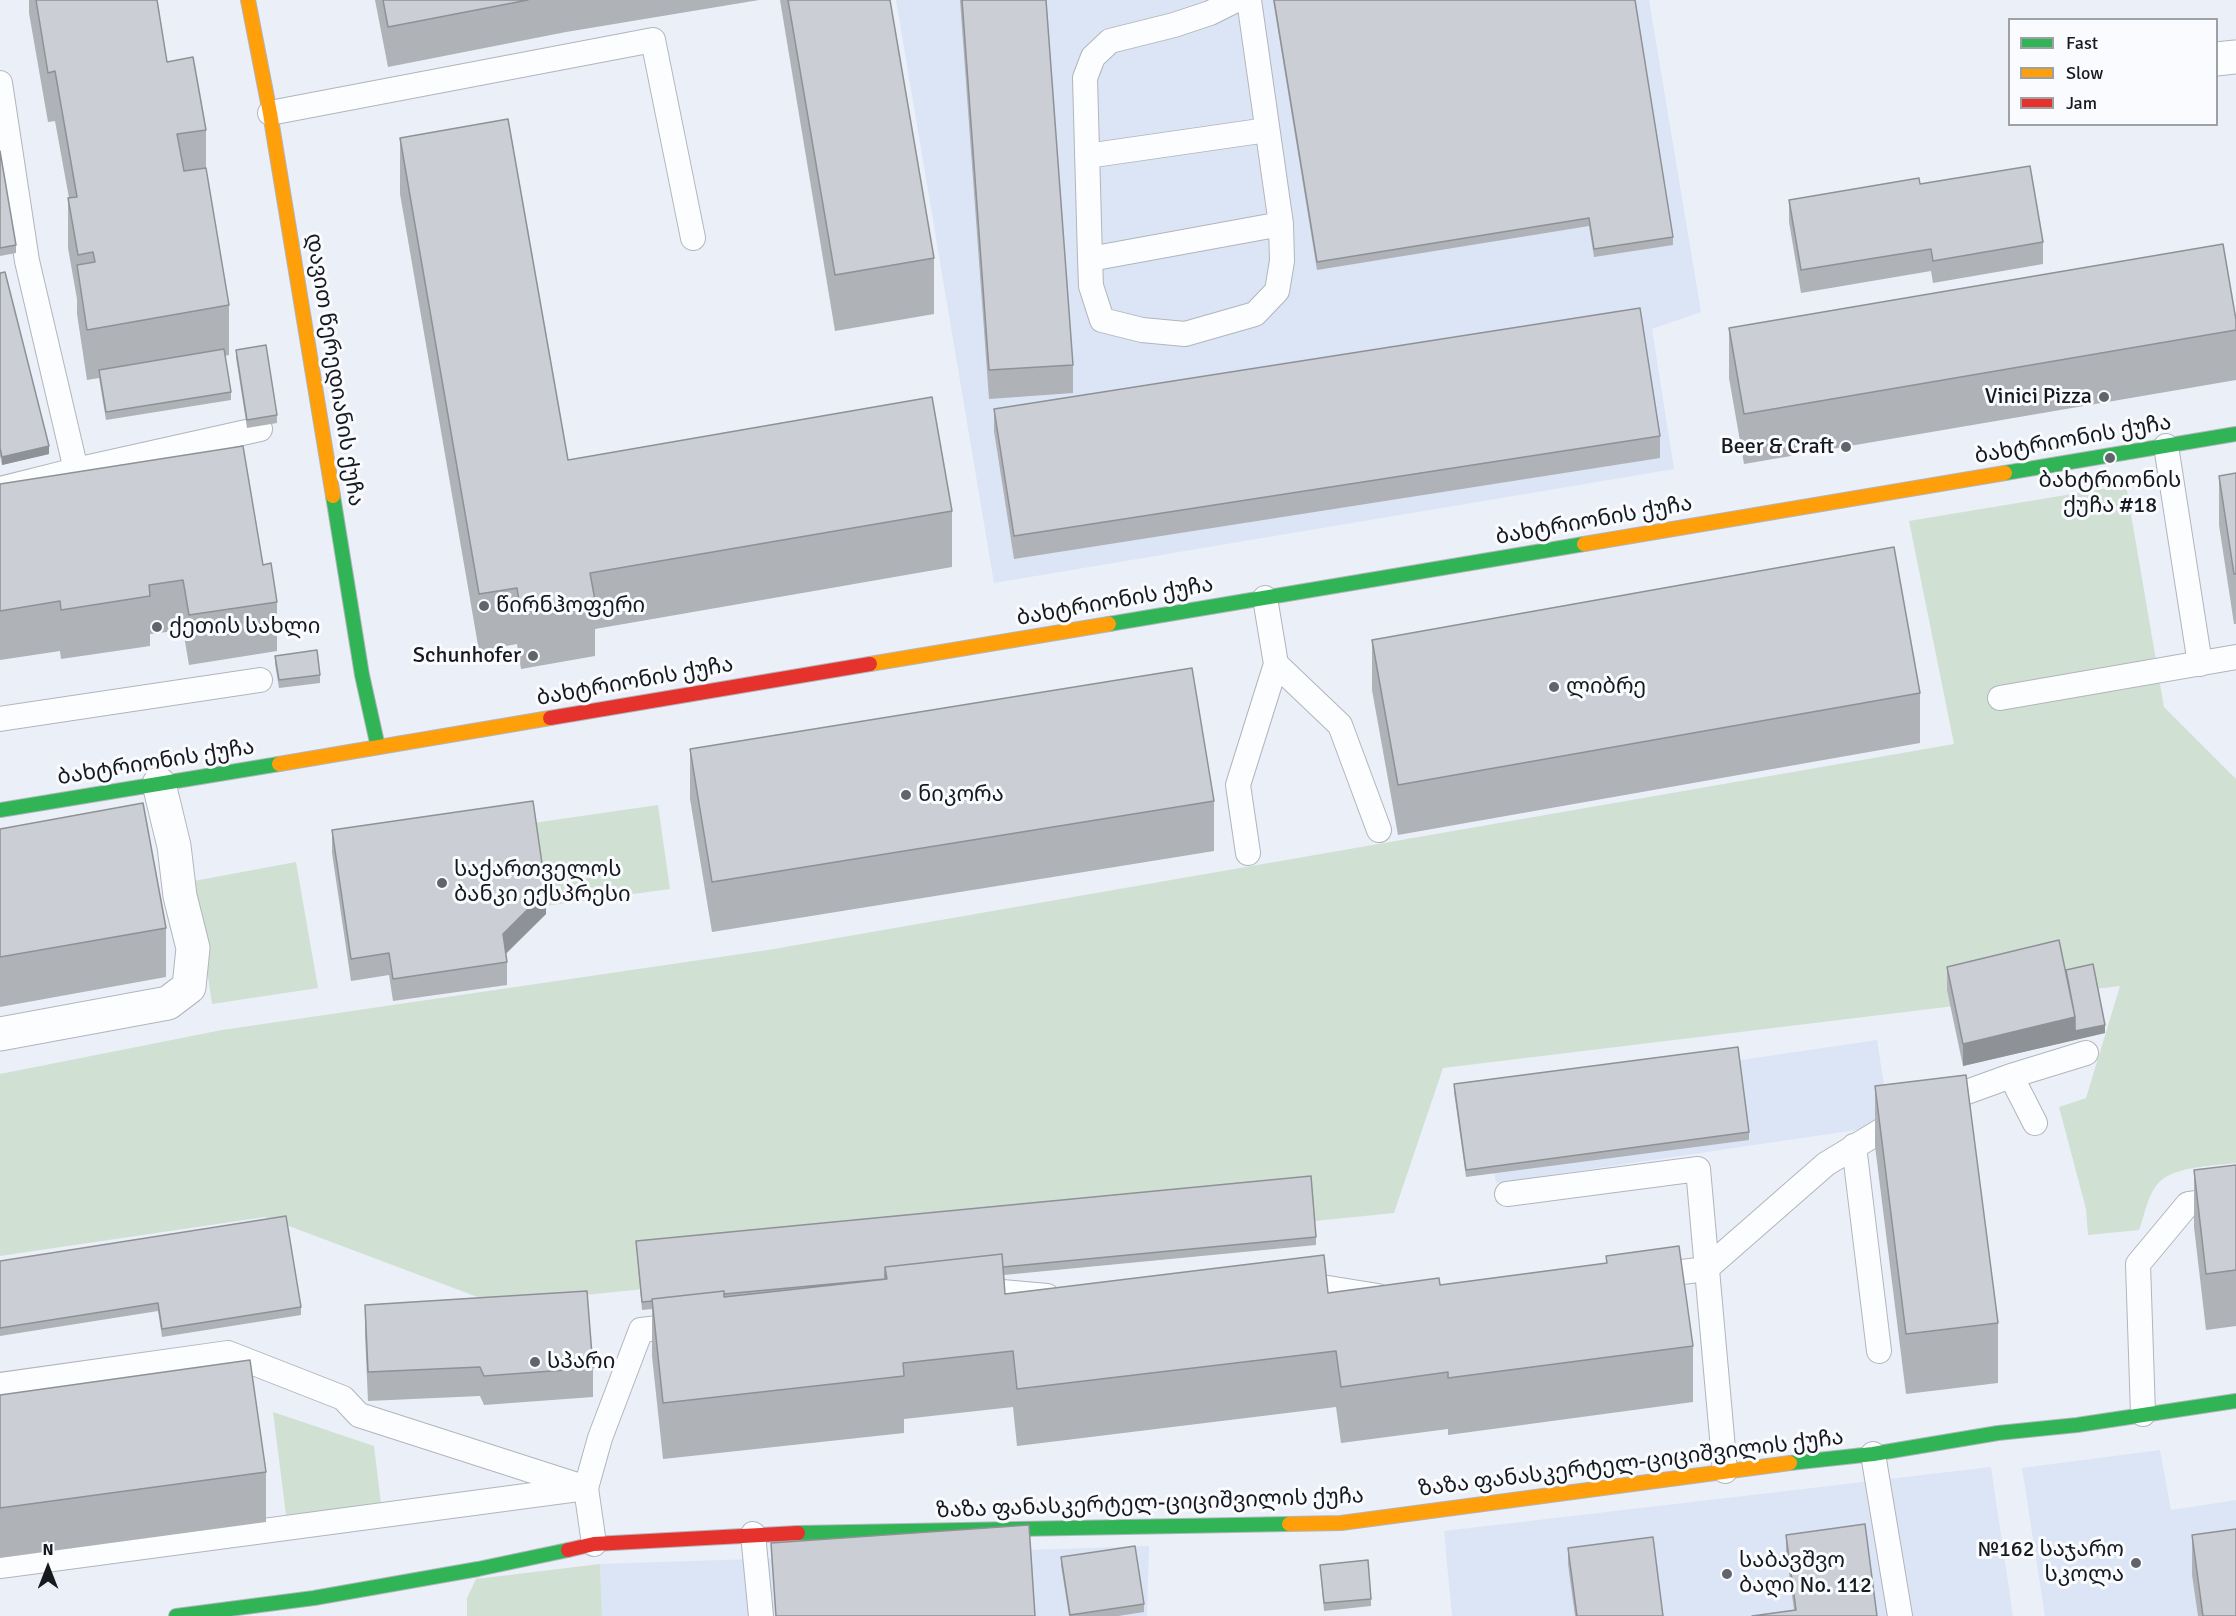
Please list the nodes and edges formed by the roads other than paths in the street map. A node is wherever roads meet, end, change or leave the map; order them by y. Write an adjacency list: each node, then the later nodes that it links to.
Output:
1 (248, 0): 7 (street, დავით წერედიანის ქუჩა)
2 (1236, 0): 9 (lane)
3 (1249, 0): 8 (lane)
4 (2236, 57): 5 (street)
5 (2218, 59)
6 (0, 83): 16 (lane)
7 (270, 113): 11 (lane); 25 (street, დავით წერედიანის ქუჩა)
8 (1267, 130): 9 (lane); 10 (lane)
9 (1087, 156): 12 (lane)
10 (1281, 224): 12 (lane); 12 (lane)
11 (693, 238)
12 (1090, 259)
13 (260, 429): 16 (lane)
14 (2236, 434): 15 (street, ბახტრიონის ქუჩა)
15 (2166, 446): 18 (street, ბახტრიონის ქუჩა); 21 (lane)
16 (75, 470): 17 (lane)
17 (0, 489)
18 (1265, 598): 20 (lane); 25 (street, ბახტრიონის ქუჩა)
19 (2236, 657): 21 (lane)
20 (1276, 664): 28 (lane); 29 (lane)
21 (2200, 664): 23 (lane)
22 (260, 680): 24 (lane)
23 (2000, 698)
24 (0, 719)
25 (378, 747): 26 (street, ბახტრიონის ქუჩა)
26 (159, 784): 27 (street, ბახტრიონის ქუჩა); 30 (street)
27 (0, 810)
28 (1380, 830)
29 (1248, 853)
30 (0, 1034)
31 (2086, 1053): 32 (lane)
32 (2011, 1076): 33 (lane); 34 (lane)
33 (2035, 1123)
34 (1854, 1146): 37 (lane); 44 (lane)
35 (1506, 1194): 37 (lane)
36 (2236, 1197): 47 (lane)
37 (1706, 1269): 38 (lane); 49 (lane)
38 (1625, 1280)
39 (1268, 1286): 42 (lane)
40 (956, 1295): 41 (lane)
41 (1070, 1298)
42 (1405, 1300)
43 (711, 1322): 50 (lane)
44 (1879, 1351)
45 (0, 1385): 50 (lane)
46 (2236, 1401): 47 (street, ზაზა ფანასკერტელ-ციციშვილის ქუჩა)
47 (2143, 1414): 48 (street, ზაზა ფანასკერტელ-ციციშვილის ქუჩა)
48 (1873, 1454): 49 (street, ზაზა ფანასკერტელ-ციციშვილის ქუჩა); 58 (lane)
49 (1725, 1471): 51 (street, ზაზა ფანასკერტელ-ციციშვილის ქუჩა)
50 (586, 1488): 52 (lane); 53 (lane)
51 (753, 1534): 52 (street, ზაზა ფანასკერტელ-ციციშვილის ქუჩა); 57 (lane)
52 (594, 1544): 54 (street, ზაზა ფანასკერტელ-ციციშვილის ქუჩა)
53 (0, 1566)
54 (314, 1598): 55 (street, ზაზა ფანასკერტელ-ციციშვილის ქუჩა); 56 (street, ზაზა ფანასკერტელ-ციციშვილის ქუჩა)
55 (343, 1609)
56 (176, 1616)
57 (761, 1616)
58 (1900, 1616)

